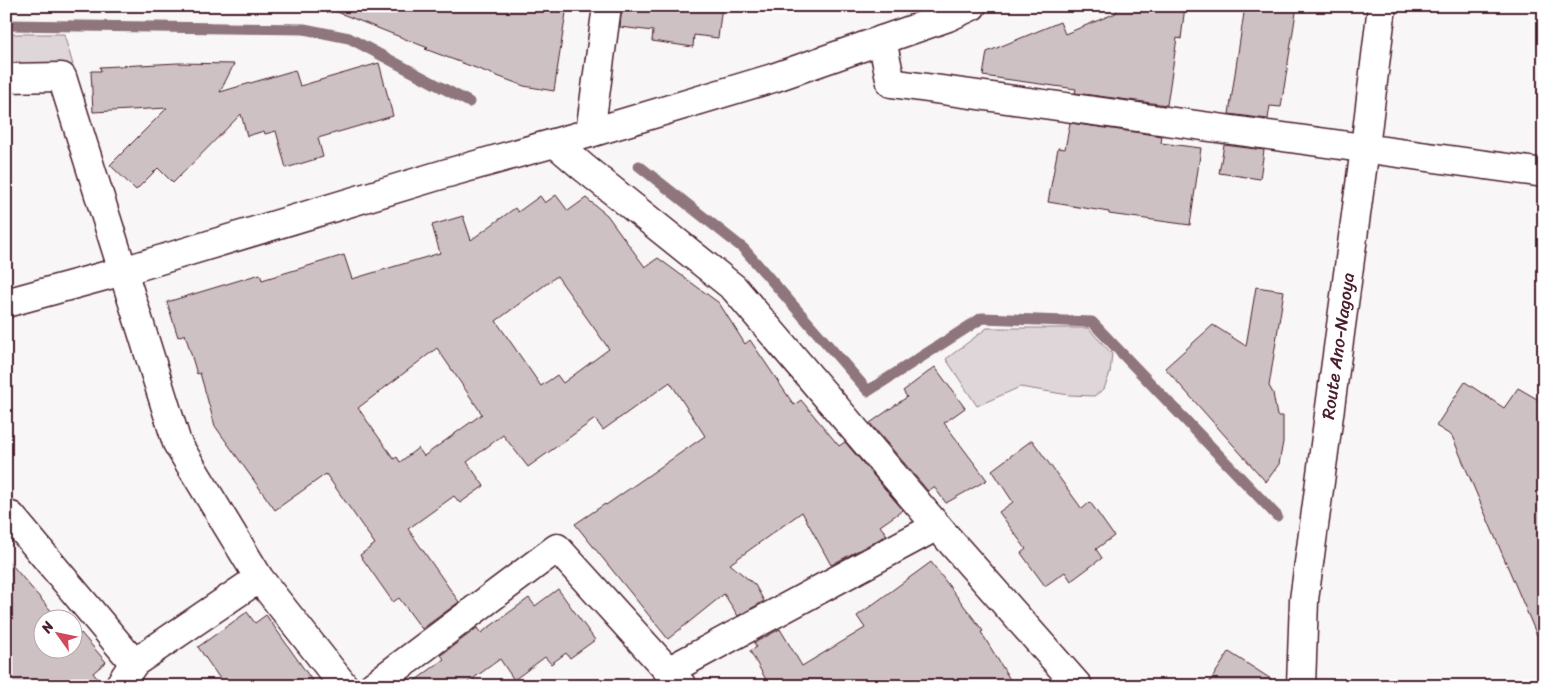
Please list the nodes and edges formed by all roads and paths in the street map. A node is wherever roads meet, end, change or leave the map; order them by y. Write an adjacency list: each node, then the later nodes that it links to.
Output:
1 (607, 6): 6 (street)
2 (972, 6): 4 (street)
3 (1382, 6): 8 (street, Route Ano-Nagoya)
4 (882, 40): 6 (street); 8 (street)
5 (6, 78): 10 (street)
6 (590, 133): 7 (street)
7 (555, 143): 10 (street); 13 (street)
8 (1365, 148): 9 (street); 21 (street, Route Ano-Nagoya)
9 (1544, 173)
10 (123, 271): 11 (street); 14 (street)
11 (6, 303)
12 (6, 514): 15 (street)
13 (937, 526): 16 (street); 20 (street)
14 (259, 578): 15 (street); 18 (street)
15 (134, 663): 17 (street)
16 (675, 678): 19 (street)
17 (119, 686)
18 (344, 686)
19 (373, 686)
20 (1078, 686)
21 (1301, 686)

